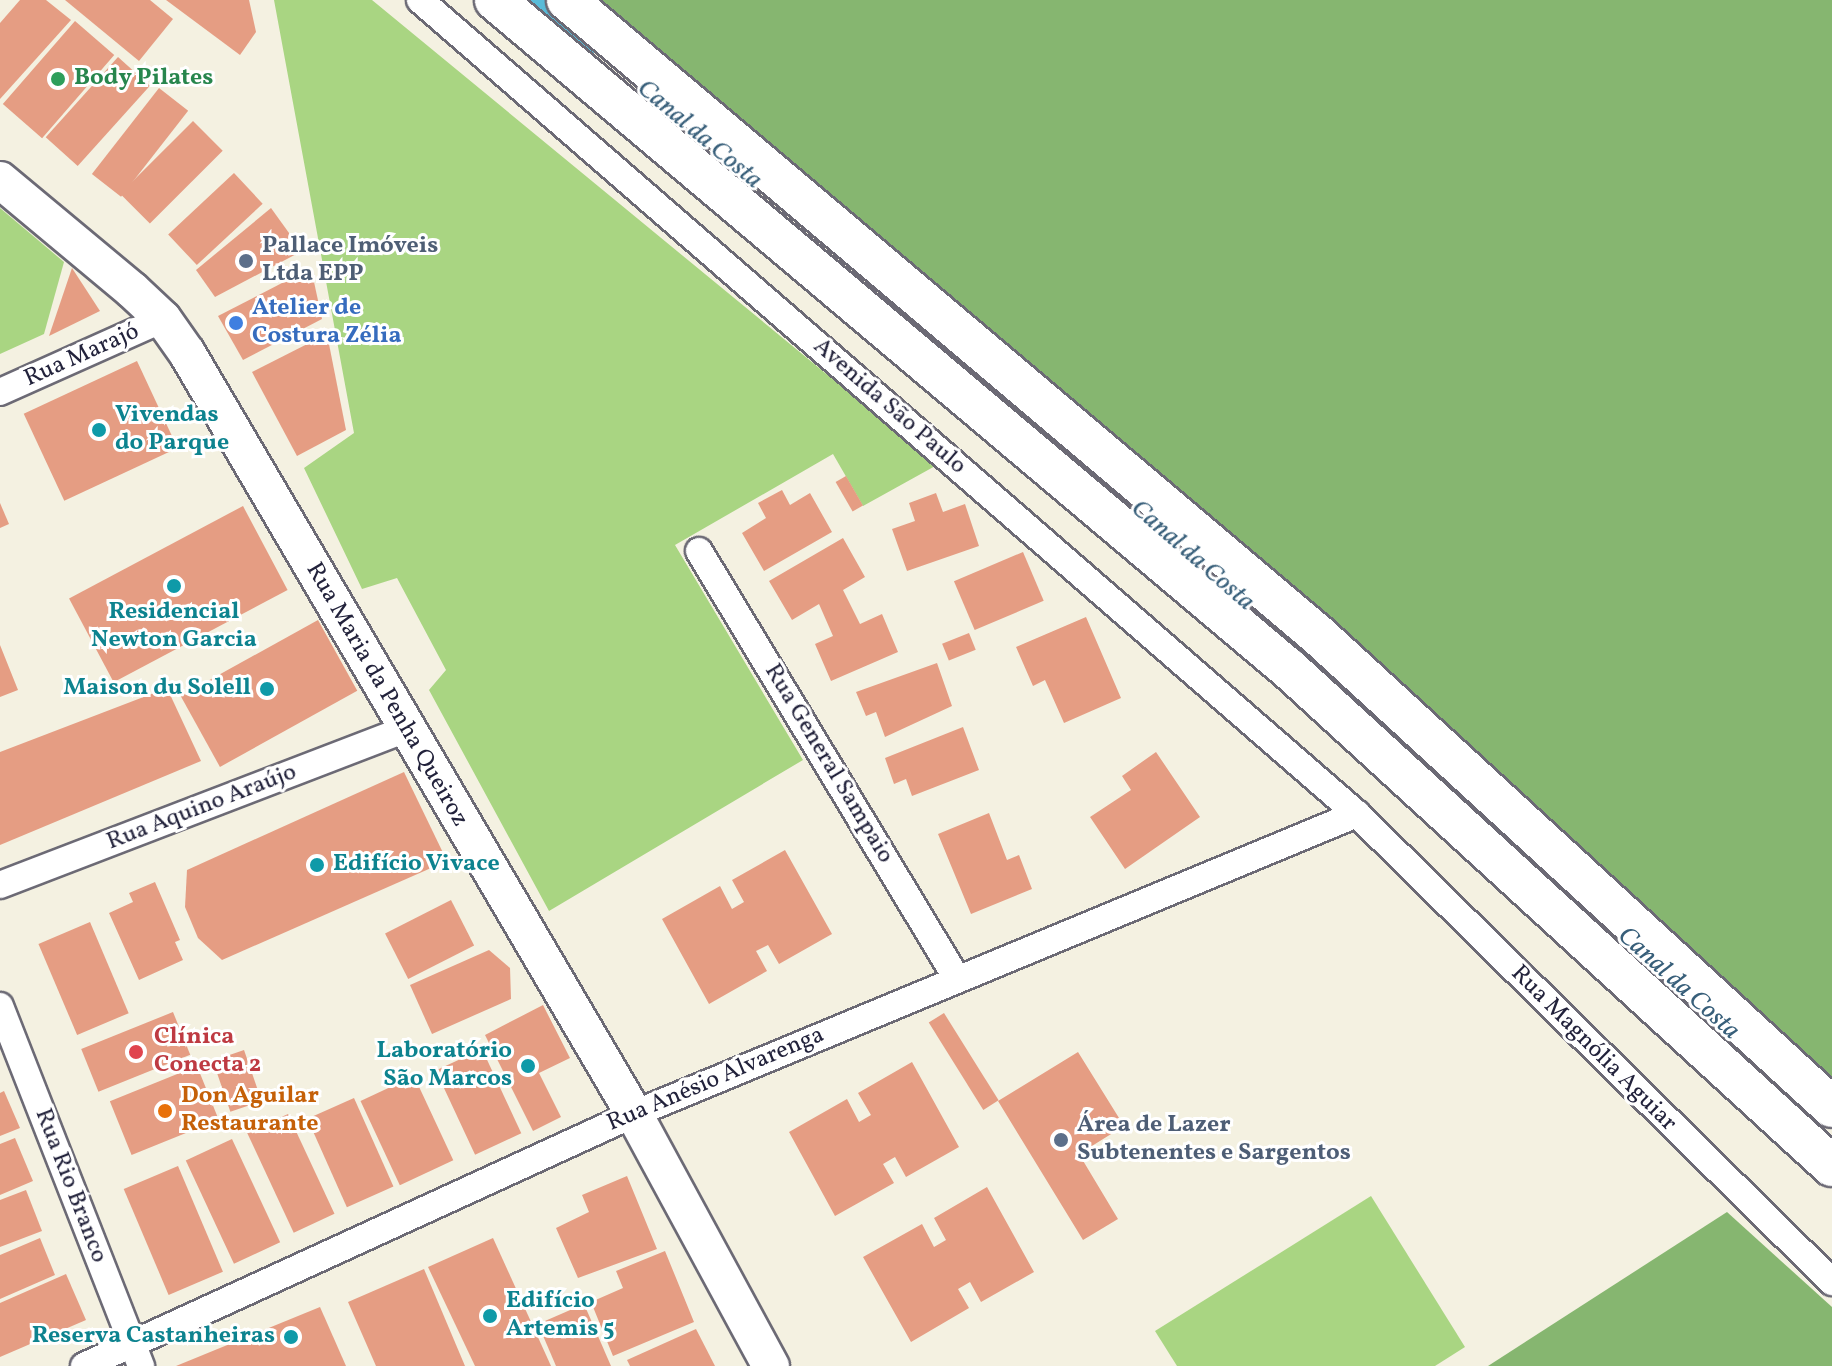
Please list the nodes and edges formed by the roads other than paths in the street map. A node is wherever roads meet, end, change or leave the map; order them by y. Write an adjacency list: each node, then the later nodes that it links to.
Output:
1 (420, 0): 9 (street, Avenida São Paulo)
2 (495, 0): 15 (main road)
3 (567, 0): 13 (main road)
4 (0, 180): 5 (street, Rua Maria da Penha Queiroz)
5 (163, 319): 6 (street, Rua Marajó); 8 (street, Rua Maria da Penha Queiroz)
6 (0, 392)
7 (699, 551): 11 (street, Rua General Sampaio)
8 (404, 730): 10 (street, Rua Aquino Araújo); 14 (street, Rua Maria da Penha Queiroz)
9 (1357, 814): 11 (street, Rua Anésio Alvarenga); 16 (street, Rua Magnólia Aguiar)
10 (0, 885)
11 (957, 978): 14 (street, Rua Anésio Alvarenga)
12 (0, 1006): 17 (street, Rua Rio Branco)
13 (1832, 1107)
14 (634, 1114): 17 (street, Rua Anésio Alvarenga); 19 (street, Rua Maria da Penha Queiroz)
15 (1832, 1166)
16 (1832, 1282)
17 (137, 1356): 18 (street, Rua Anésio Alvarenga)
18 (84, 1366)
19 (771, 1366)

